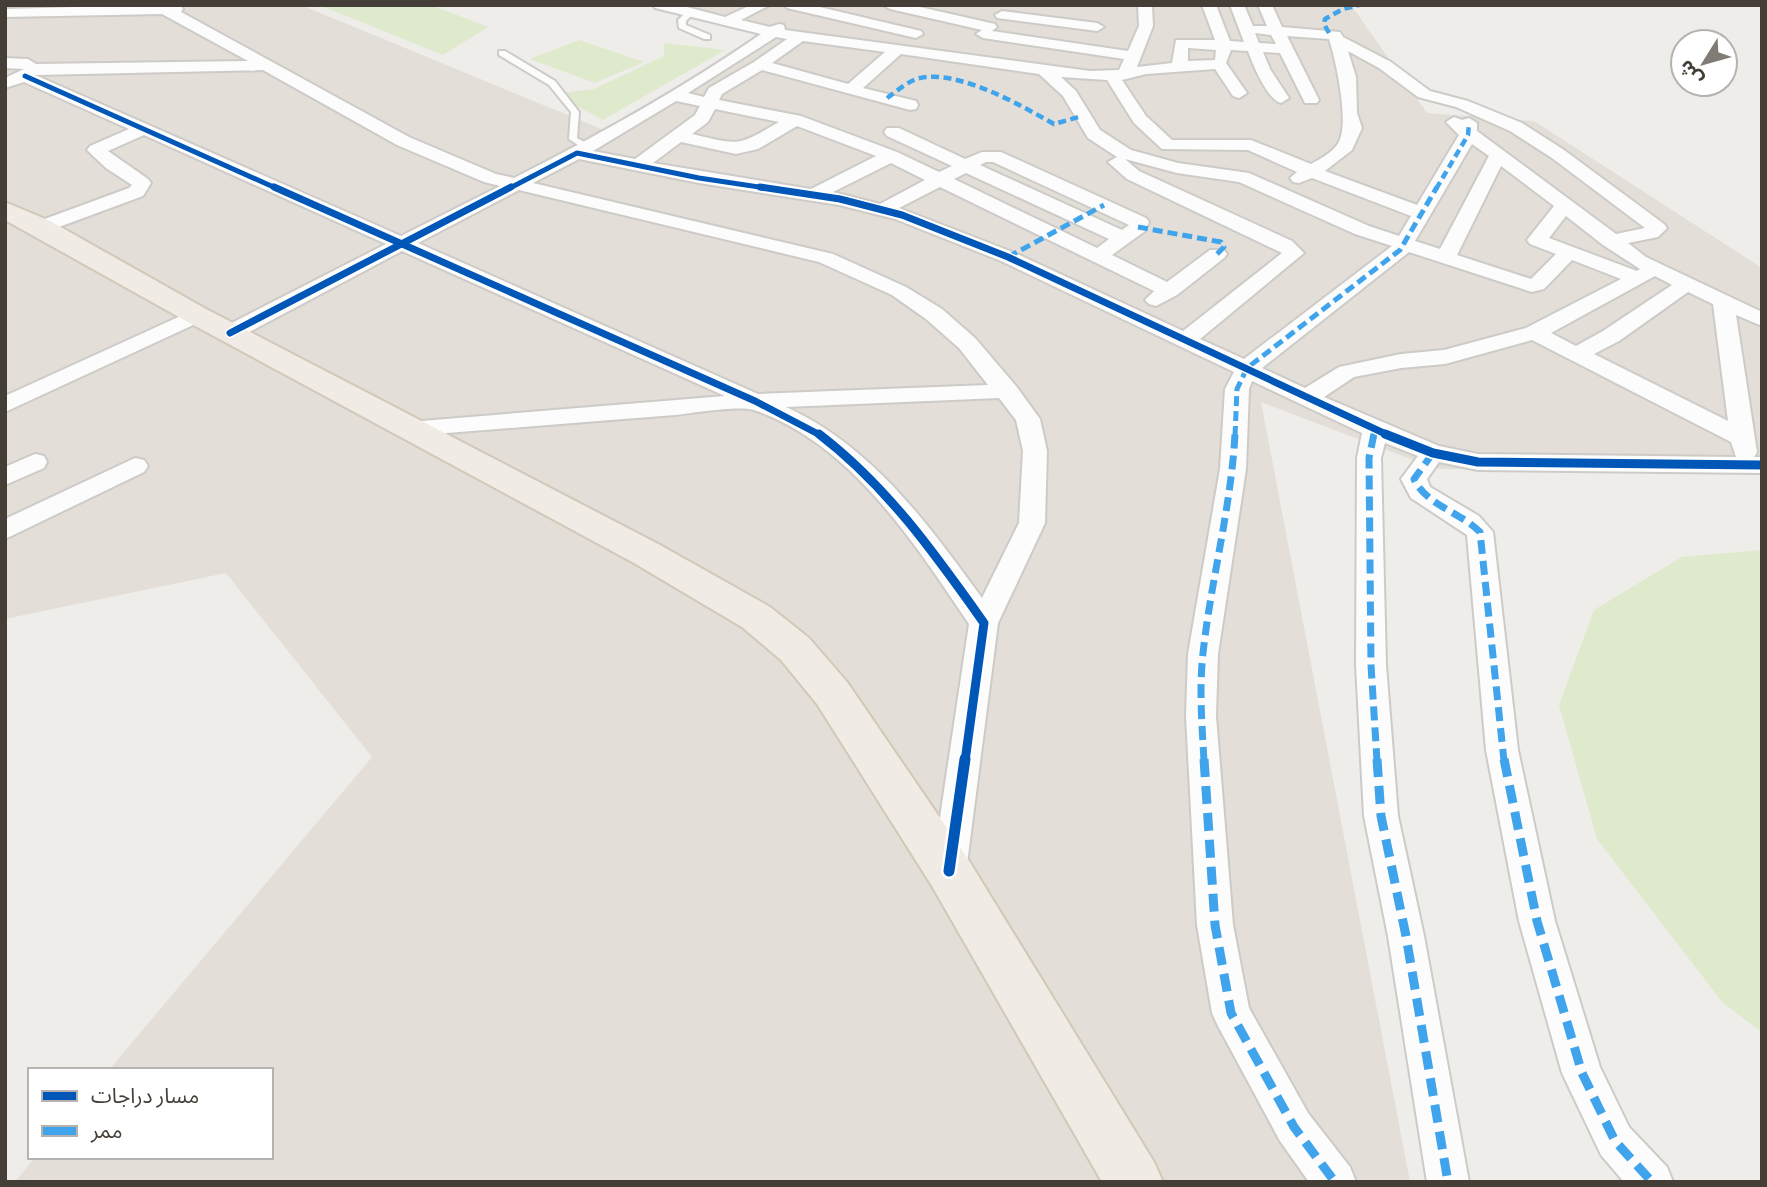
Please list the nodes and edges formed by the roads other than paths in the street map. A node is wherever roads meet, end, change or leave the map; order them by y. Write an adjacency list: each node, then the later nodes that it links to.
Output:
1 (192, 5): 13 (street)
2 (660, 5): 18 (street)
3 (706, 5): 18 (street)
4 (763, 5): 20 (street)
5 (792, 5): 14 (street)
6 (890, 5): 11 (street)
7 (937, 5): 16 (street)
8 (1051, 5): 19 (street)
9 (1145, 5): 38 (street)
10 (1209, 5): 23 (street)
11 (911, 7): 16 (street)
12 (1238, 7): 15 (street); 25 (street)
13 (162, 8): 17 (street); 43 (street)
14 (817, 8): 21 (street); 27 (street)
15 (1267, 8): 26 (street)
16 (958, 11): 22 (street)
17 (5, 13)
18 (690, 13): 20 (street); 29 (lane)
19 (1041, 21): 22 (street); 24 (street)
20 (725, 22): 27 (street)
21 (866, 23): 22 (street); 37 (street)
22 (992, 25): 24 (street); 38 (street); 39 (street)
23 (1217, 26): 25 (street); 31 (street)
24 (1097, 27): 38 (street)
25 (1247, 28): 26 (street); 32 (street)
26 (1277, 31): 33 (street); 35 (street)
27 (771, 32): 28 (street); 51 (street)
28 (800, 36): 37 (street); 42 (street)
29 (707, 37)
30 (1181, 43): 31 (street); 38 (street); 44 (street)
31 (1223, 45): 32 (street); 41 (street)
32 (1254, 47): 35 (street); 52 (street)
33 (1333, 48): 50 (street); 66 (street)
34 (898, 49): 37 (street); 39 (street); 48 (street)
35 (1288, 49): 53 (street)
36 (502, 53): 61 (lane)
37 (834, 53): 47 (street)
38 (1137, 55): 44 (street); 45 (street); 66 (street)
39 (959, 57): 45 (street)
40 (5, 63): 46 (street)
41 (1219, 64): 44 (street); 49 (street)
42 (760, 65): 47 (street); 54 (street)
43 (265, 66): 46 (street); 69 (street)
44 (1180, 66)
45 (1043, 69): 60 (street)
46 (21, 76): 56 (street)
47 (813, 86): 48 (street); 48 (street)
48 (853, 88)
49 (1239, 93)
50 (1424, 94): 57 (street); 70 (street)
51 (673, 95): 54 (street); 61 (street)
52 (1281, 98)
53 (1311, 100)
54 (711, 102): 55 (street); 59 (street)
55 (795, 120): 59 (street); 62 (street)
56 (143, 129): 79 (street); 83 (street)
57 (1468, 129): 63 (street); 78 (street)
58 (893, 132): 65 (street)
59 (678, 136): 64 (street)
60 (1109, 145): 71 (street); 98 (street)
61 (582, 150): 64 (street); 69 (street)
62 (891, 156): 67 (street); 72 (street)
63 (1497, 157): 74 (street); 88 (street)
64 (640, 164): 72 (street)
65 (965, 166): 67 (street); 68 (street); 73 (street)
66 (1313, 172): 71 (street); 78 (street)
67 (939, 179): 75 (street); 76 (street)
68 (1053, 182): 73 (street); 81 (street)
69 (518, 184): 83 (street); 101 (street)
70 (1604, 188): 74 (street); 82 (street)
71 (1274, 191): 84 (street)
72 (813, 195): 75 (street)
73 (1028, 195): 76 (street); 81 (street)
74 (1556, 201): 82 (street); 85 (street)
75 (884, 209): 80 (street)
76 (1001, 209): 80 (street); 87 (street)
77 (5, 210): 79 (main road)
78 (1420, 213): 84 (street)
79 (41, 227): 93 (main road)
80 (954, 235): 94 (street)
81 (1122, 239): 87 (street)
82 (1610, 241): 89 (street)
83 (400, 243): 97 (street); 103 (street)
84 (1402, 244): 88 (street); 100 (street)
85 (1568, 253): 88 (street); 89 (street)
86 (1217, 254): 91 (street)
87 (1099, 256): 91 (street)
88 (1445, 259)
89 (1645, 274): 90 (street); 96 (street)
90 (1685, 285): 92 (street); 99 (street)
91 (1170, 290): 94 (street)
92 (1723, 303): 95 (street); 107 (street)
93 (195, 315): 97 (main road); 104 (street)
94 (1134, 316): 98 (street)
95 (1762, 320)
96 (1534, 332): 99 (street); 102 (street)
97 (230, 333): 105 (main road)
98 (1185, 340): 100 (street)
99 (1577, 354): 107 (street)
100 (1247, 368): 102 (street); 117 (street)
101 (1008, 391): 103 (street); 114 (street)
102 (1306, 398): 106 (street)
103 (755, 401): 105 (street); 114 (street)
104 (5, 405)
105 (409, 429): 115 (main road)
106 (1376, 430): 108 (street); 118 (street)
107 (1743, 438): 110 (street)
108 (1433, 453): 110 (street); 119 (street)
109 (36, 463): 112 (street)
110 (1754, 465)
111 (135, 466): 113 (street)
112 (5, 477)
113 (5, 530)
114 (984, 623): 115 (street)
115 (949, 871): 116 (main road)
116 (1134, 1182)
117 (1335, 1182)
118 (1448, 1182)
119 (1652, 1182)

